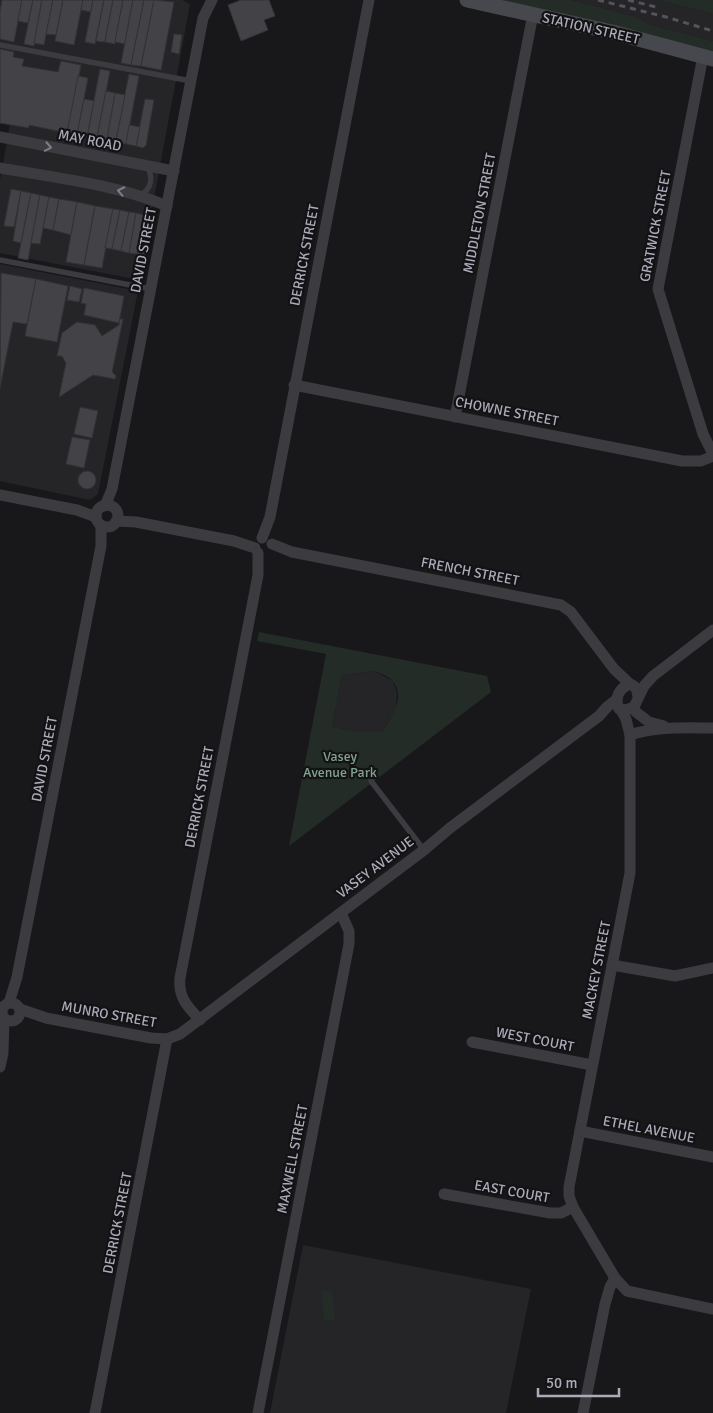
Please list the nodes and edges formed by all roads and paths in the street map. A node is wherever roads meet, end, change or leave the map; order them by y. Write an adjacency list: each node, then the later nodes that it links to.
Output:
1 (200, 0): 6 (street, DAVID STREET)
2 (212, 0): 6 (street, DAVID STREET)
3 (369, 0): 18 (street, DERRICK STREET)
4 (467, 0): 5 (street, STATION STREET)
5 (533, 14): 8 (street, STATION STREET); 19 (street, MIDDLETON STREET)
6 (203, 18): 9 (street, DAVID STREET)
7 (0, 44): 9 (lane)
8 (708, 58): 20 (street, GRATWICK STREET)
9 (191, 81): 13 (street, DAVID STREET)
10 (0, 138): 11 (street, MAY ROAD, one-way to 11)
11 (147, 166): 13 (street, MAY ROAD); 14 (lane)
12 (0, 169): 14 (street, one-way to 12)
13 (174, 172): 15 (street, DAVID STREET)
14 (141, 196): 15 (street)
15 (167, 206): 17 (street, DAVID STREET)
16 (0, 260): 17 (lane)
17 (151, 289): 22 (street, DAVID STREET)
18 (294, 385): 19 (street, CHOWNE STREET); 23 (street, DERRICK STREET)
19 (455, 417): 20 (street, CHOWNE STREET)
20 (713, 455)
21 (0, 495): 22 (street, FRENCH STREET)
22 (108, 516): 23 (street, FRENCH STREET); 38 (street, DAVID STREET)
23 (264, 546): 25 (street, FRENCH STREET); 39 (street, DERRICK STREET)
24 (713, 630): 26 (street)
25 (614, 669): 27 (street, FRENCH STREET); 28 (street, FRENCH STREET)
26 (653, 676): 27 (street); 29 (street)
27 (632, 684): 28 (street); 29 (street)
28 (619, 702): 29 (street); 32 (street, MACKEY STREET); 34 (street, VASEY AVENUE)
29 (637, 704): 30 (street); 32 (street, MACKEY STREET)
30 (671, 728): 31 (street); 32 (street)
31 (713, 728)
32 (630, 735): 36 (street, MACKEY STREET)
33 (371, 781): 34 (lane)
34 (424, 850): 35 (street, VASEY AVENUE)
35 (340, 913): 39 (street, VASEY AVENUE); 51 (street, MAXWELL STREET)
36 (612, 965): 37 (street); 42 (street, MACKEY STREET)
37 (713, 968)
38 (9, 1011): 40 (street, MUNRO STREET); 43 (street, DAVID STREET)
39 (200, 1020): 40 (street, VASEY AVENUE)
40 (167, 1039): 50 (street, DERRICK STREET)
41 (472, 1042): 42 (street, WEST COURT)
42 (592, 1065): 44 (street, MACKEY STREET)
43 (0, 1067)
44 (580, 1131): 45 (street, ETHEL AVENUE); 47 (street, MACKEY STREET)
45 (713, 1157)
46 (444, 1194): 47 (street, EAST COURT)
47 (573, 1207): 48 (street)
48 (616, 1278): 49 (street); 52 (street)
49 (713, 1309)
50 (95, 1413)
51 (258, 1413)
52 (583, 1413)

